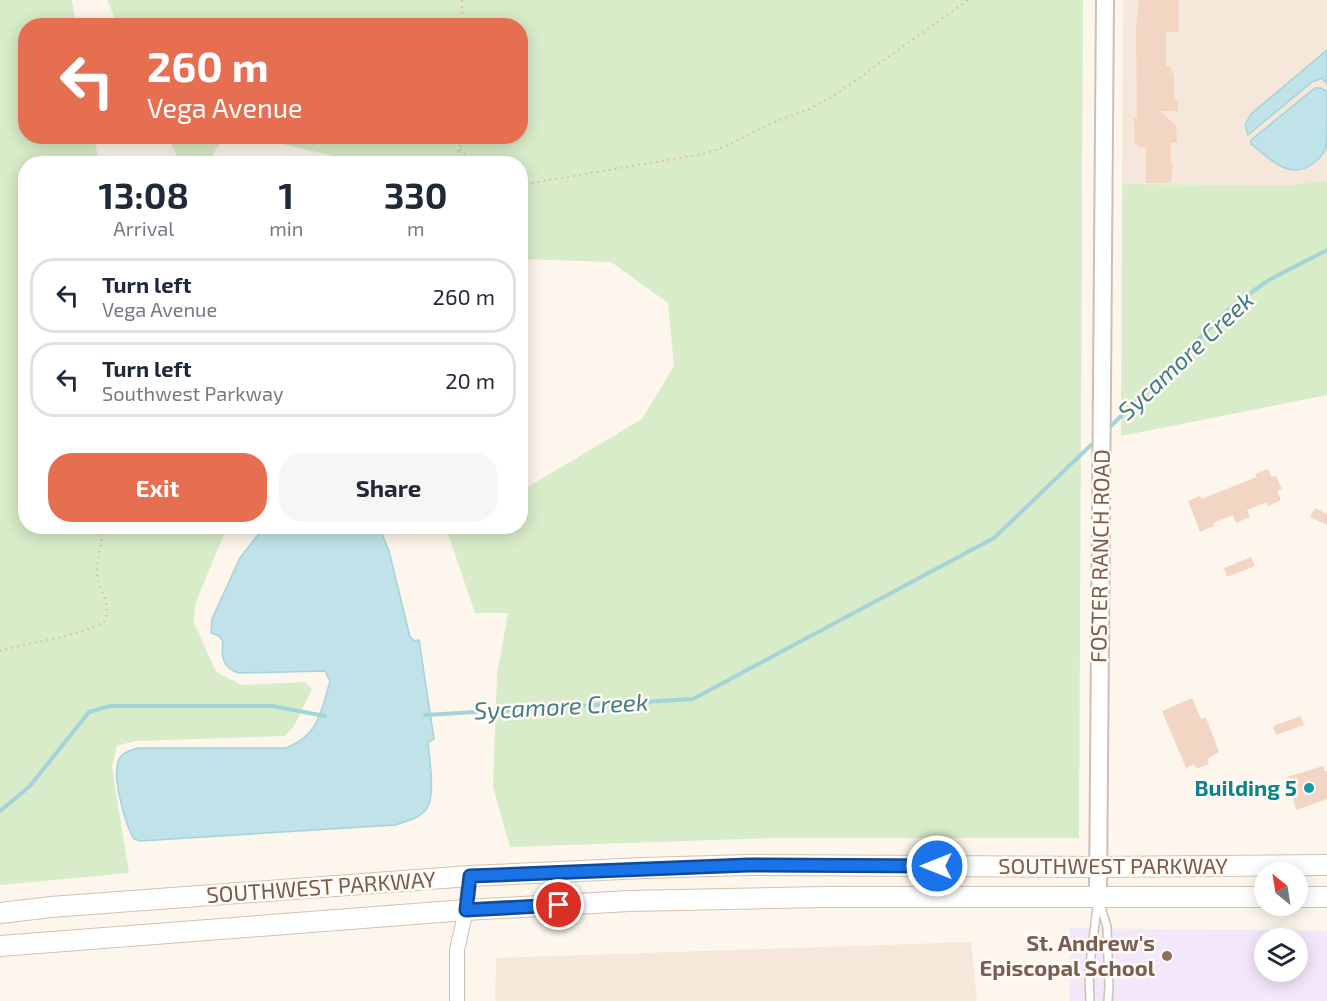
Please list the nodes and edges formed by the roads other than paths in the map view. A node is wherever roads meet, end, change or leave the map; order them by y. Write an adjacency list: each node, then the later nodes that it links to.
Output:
1 (1105, 0): 3 (street, FOSTER RANCH ROAD)
2 (1327, 865): 3 (main road, SOUTHWEST PARKWAY)
3 (1098, 867): 4 (main road, SOUTHWEST PARKWAY); 5 (street, FOSTER RANCH ROAD)
4 (470, 876): 9 (street); 10 (main road, SOUTHWEST PARKWAY)
5 (1098, 896): 6 (main road, SOUTHWEST PARKWAY); 9 (main road, SOUTHWEST PARKWAY); 13 (lane); 14 (lane)
6 (1254, 897)
7 (1308, 897): 8 (main road)
8 (1327, 897)
9 (466, 910): 11 (main road, SOUTHWEST PARKWAY); 12 (street)
10 (0, 913)
11 (0, 946)
12 (457, 1001)
13 (1090, 1001)
14 (1108, 1001)

